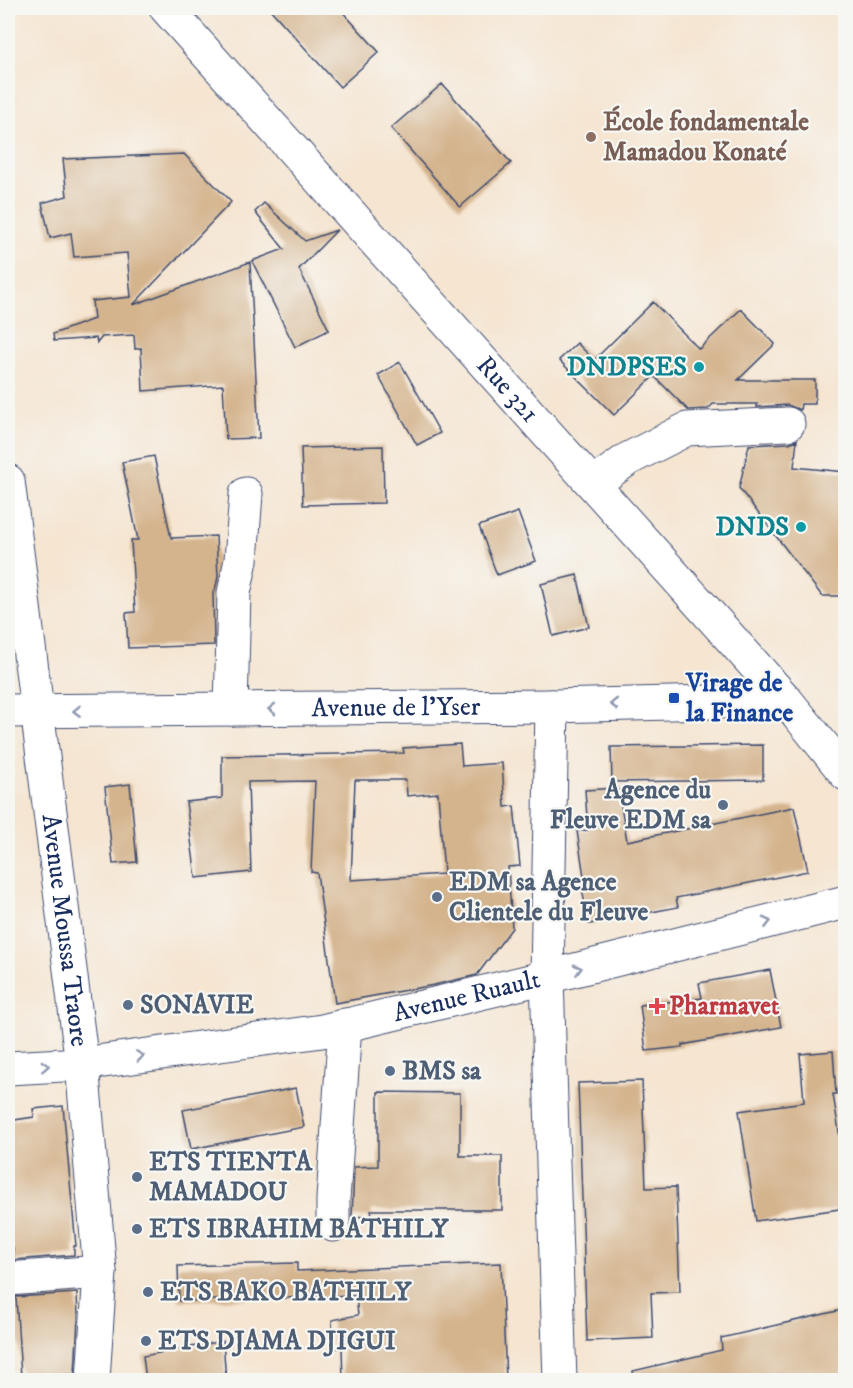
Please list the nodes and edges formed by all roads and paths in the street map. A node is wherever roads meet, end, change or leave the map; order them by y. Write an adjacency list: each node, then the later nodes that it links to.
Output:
1 (165, 8): 4 (street, Rue 321)
2 (788, 424): 4 (street)
3 (8, 481): 9 (street, Avenue Moussa Traore)
4 (593, 484): 6 (street, Rue 321)
5 (246, 494): 8 (street)
6 (786, 700): 7 (street, Avenue de l'Yser, one-way to 7); 10 (street, Rue 321)
7 (552, 705): 8 (street, Avenue de l'Yser, one-way to 8); 12 (street)
8 (231, 709): 9 (street, Avenue de l'Yser, one-way to 9)
9 (22, 711): 14 (street, Avenue Moussa Traore)
10 (846, 774)
11 (846, 902): 12 (street, Avenue Ruault, one-way to 11)
12 (547, 977): 13 (street, Avenue Ruault); 20 (street)
13 (345, 1025): 14 (street, Avenue Ruault, one-way to 13); 16 (street)
14 (82, 1064): 15 (street, Avenue Ruault, one-way to 14); 17 (street, Avenue Moussa Traore)
15 (8, 1068)
16 (333, 1225)
17 (100, 1272): 18 (street); 19 (street, Avenue Moussa Traore)
18 (8, 1279)
19 (93, 1380)
20 (560, 1380)

